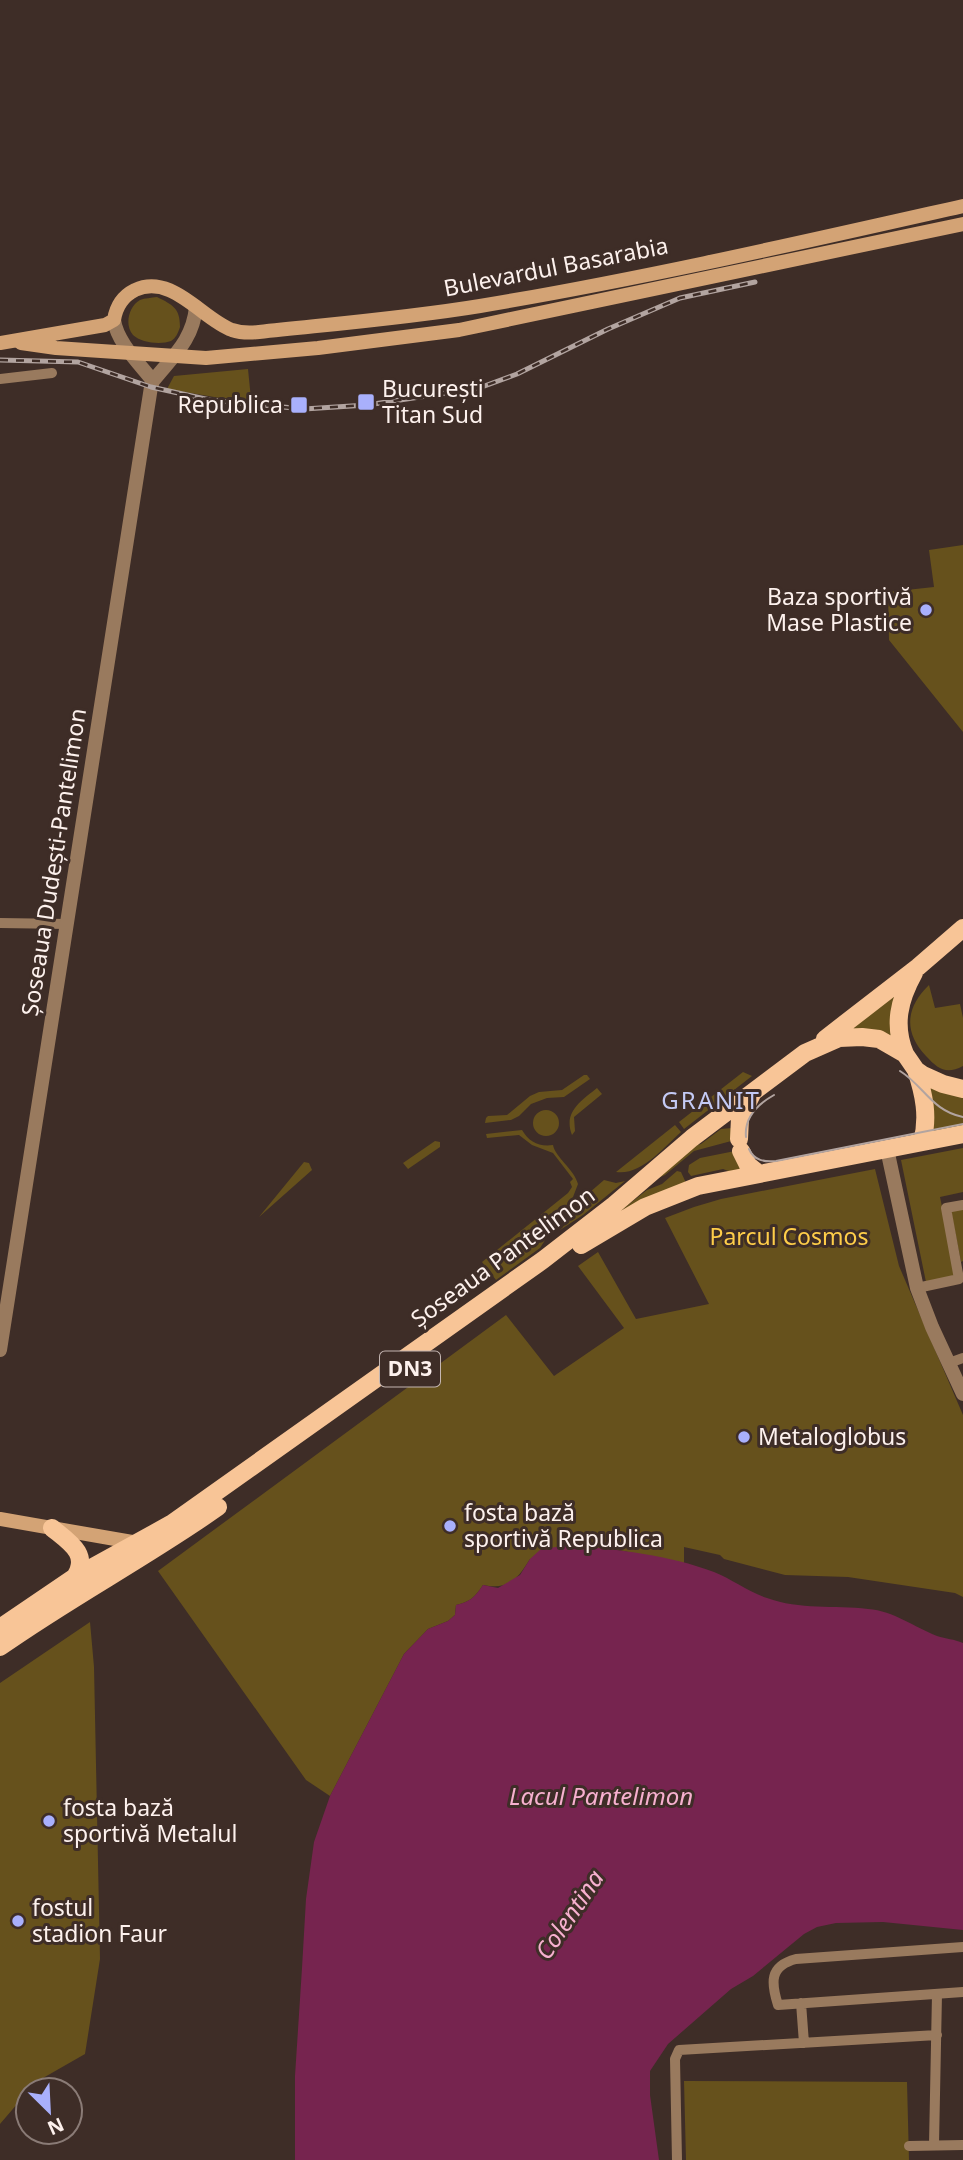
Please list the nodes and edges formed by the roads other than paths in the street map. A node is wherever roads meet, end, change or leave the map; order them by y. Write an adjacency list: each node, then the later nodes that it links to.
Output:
1 (963, 206): 3 (main road, Bulevardul Basarabia)
2 (963, 225): 7 (main road, Bulevardul Basarabia)
3 (196, 307): 4 (main road, Bulevardul Basarabia); 7 (street)
4 (114, 320): 5 (main road); 6 (street)
5 (6, 343): 6 (main road)
6 (133, 354): 7 (main road); 10 (street)
7 (173, 357): 10 (street)
8 (52, 373): 9 (street)
9 (0, 379)
10 (153, 380): 12 (street, Șoseaua Dudești-Pantelimon)
11 (0, 923): 12 (street)
12 (67, 924): 26 (street, Șoseaua Dudești-Pantelimon)
13 (963, 928): 14 (main road)
14 (918, 967): 15 (main road); 16 (main road)
15 (805, 1052): 16 (main road, Șoseaua Pantelimon / DN3); 18 (main road, Șoseaua Pantelimon / DN3)
16 (905, 1054): 17 (main road)
17 (916, 1070): 19 (main road); 21 (main road)
18 (756, 1088): 23 (main road); 31 (main road, Șoseaua Pantelimon / DN3)
19 (963, 1089)
20 (963, 1134): 21 (main road, Șoseaua Pantelimon / DN3)
21 (922, 1142): 22 (main road, Șoseaua Pantelimon / DN3)
22 (887, 1149): 23 (main road, Șoseaua Pantelimon / DN3); 25 (street)
23 (758, 1173): 32 (main road, Șoseaua Pantelimon / DN3)
24 (963, 1205): 25 (street)
25 (917, 1288): 27 (street)
26 (0, 1350)
27 (956, 1361): 28 (street)
28 (963, 1394)
29 (0, 1519): 30 (main road)
30 (52, 1528): 31 (main road); 34 (main road)
31 (138, 1543): 32 (main road); 33 (main road); 34 (main road, Șoseaua Pantelimon / DN3)
32 (163, 1544): 33 (main road, Șoseaua Pantelimon / DN3)
33 (134, 1561): 36 (main road, Șoseaua Pantelimon / DN3)
34 (75, 1577): 35 (main road, Șoseaua Pantelimon / DN3)
35 (0, 1628)
36 (0, 1647)
37 (963, 1947): 40 (street)
38 (963, 1992): 39 (street)
39 (937, 1994): 40 (street); 41 (street)
40 (801, 2003): 42 (street)
41 (936, 2035): 42 (street); 45 (street)
42 (804, 2043): 46 (street)
43 (963, 2145): 45 (street)
44 (909, 2146): 45 (street)
45 (934, 2146)
46 (677, 2160)

